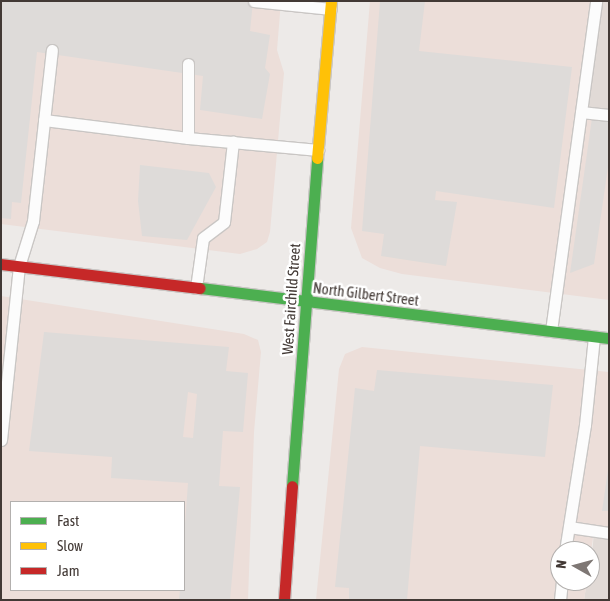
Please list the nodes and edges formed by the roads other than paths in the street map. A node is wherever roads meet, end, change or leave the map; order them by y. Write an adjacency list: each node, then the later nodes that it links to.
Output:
1 (254, 1): 3 (lane)
2 (596, 1): 6 (lane)
3 (331, 5): 11 (street, West Fairchild Street)
4 (52, 50): 8 (lane)
5 (188, 64): 9 (lane)
6 (580, 112): 7 (lane); 16 (lane)
7 (609, 115)
8 (44, 120): 9 (lane); 13 (lane)
9 (188, 138): 10 (lane)
10 (233, 142): 11 (lane); 14 (lane)
11 (318, 150): 15 (street, West Fairchild Street)
12 (1, 264): 13 (street, North Gilbert Street)
13 (19, 266): 14 (street, North Gilbert Street); 19 (lane)
14 (196, 288): 15 (street, North Gilbert Street)
15 (305, 302): 16 (street, North Gilbert Street); 23 (street, West Fairchild Street)
16 (551, 331): 17 (street, North Gilbert Street)
17 (594, 336): 18 (street, North Gilbert Street); 20 (lane)
18 (609, 338)
19 (1, 440)
20 (569, 527): 21 (lane); 22 (lane)
21 (609, 534)
22 (567, 541)
23 (284, 600)

